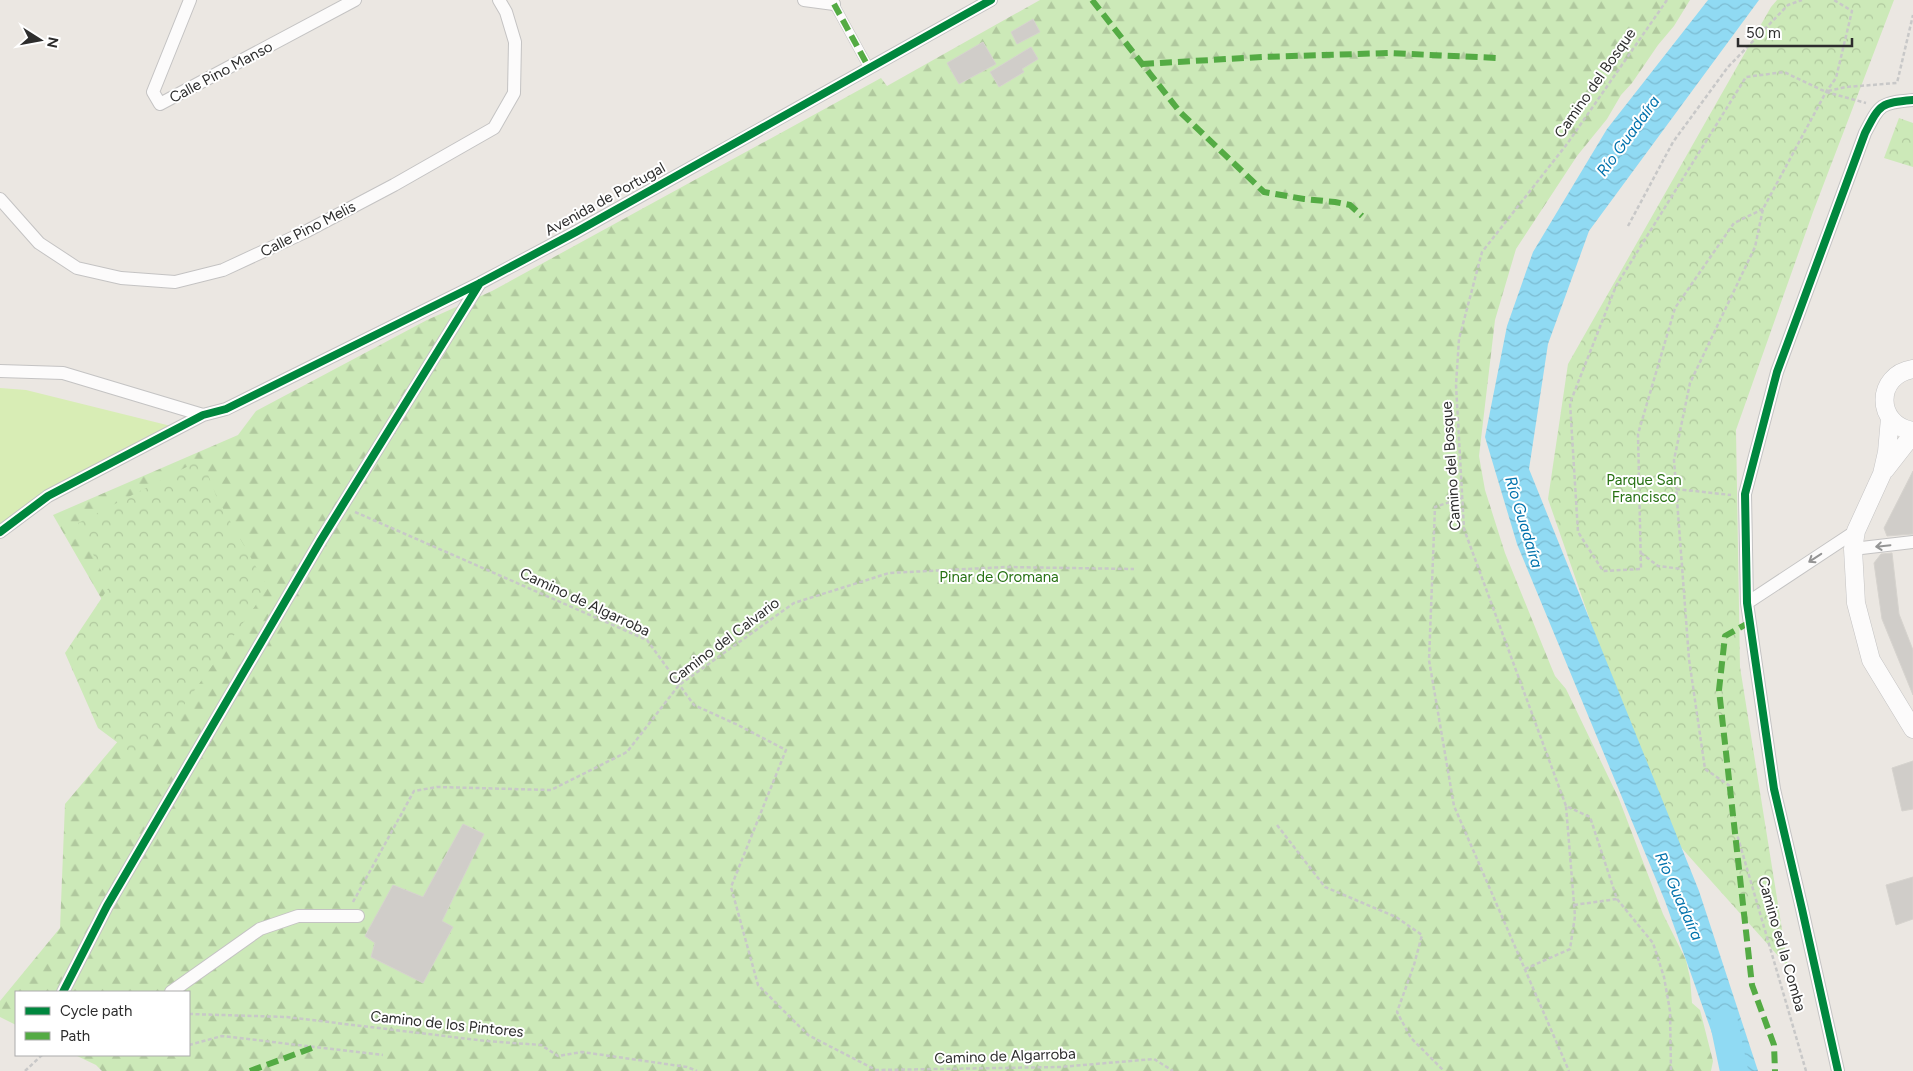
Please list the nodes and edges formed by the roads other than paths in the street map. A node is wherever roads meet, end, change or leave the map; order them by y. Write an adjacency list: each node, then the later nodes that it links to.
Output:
1 (190, 0): 2 (street, Calle Pino Manso)
2 (355, 0)
3 (499, 0): 9 (street, Calle Pino Melis)
4 (804, 0): 6 (street)
5 (991, 0): 7 (street, Avenida de Portugal)
6 (834, 4): 7 (street)
7 (869, 68): 10 (street, Avenida de Portugal)
8 (1913, 100): 21 (street)
9 (0, 199)
10 (480, 284): 13 (street, Avenida de Portugal); 24 (street)
11 (1913, 369): 14 (main road)
12 (0, 371): 13 (street)
13 (202, 415): 18 (street, Avenida de Portugal)
14 (1890, 418): 15 (main road); 16 (main road)
15 (1913, 432): 16 (main road)
16 (1882, 474): 17 (main road)
17 (1856, 531): 20 (main road); 21 (street, one-way to 21)
18 (0, 532)
19 (1913, 542): 20 (street, one-way to 20)
20 (1853, 549): 22 (main road)
21 (1747, 603): 26 (street)
22 (1913, 729)
23 (351, 916): 25 (street)
24 (64, 991)
25 (173, 991)
26 (1838, 1071)

